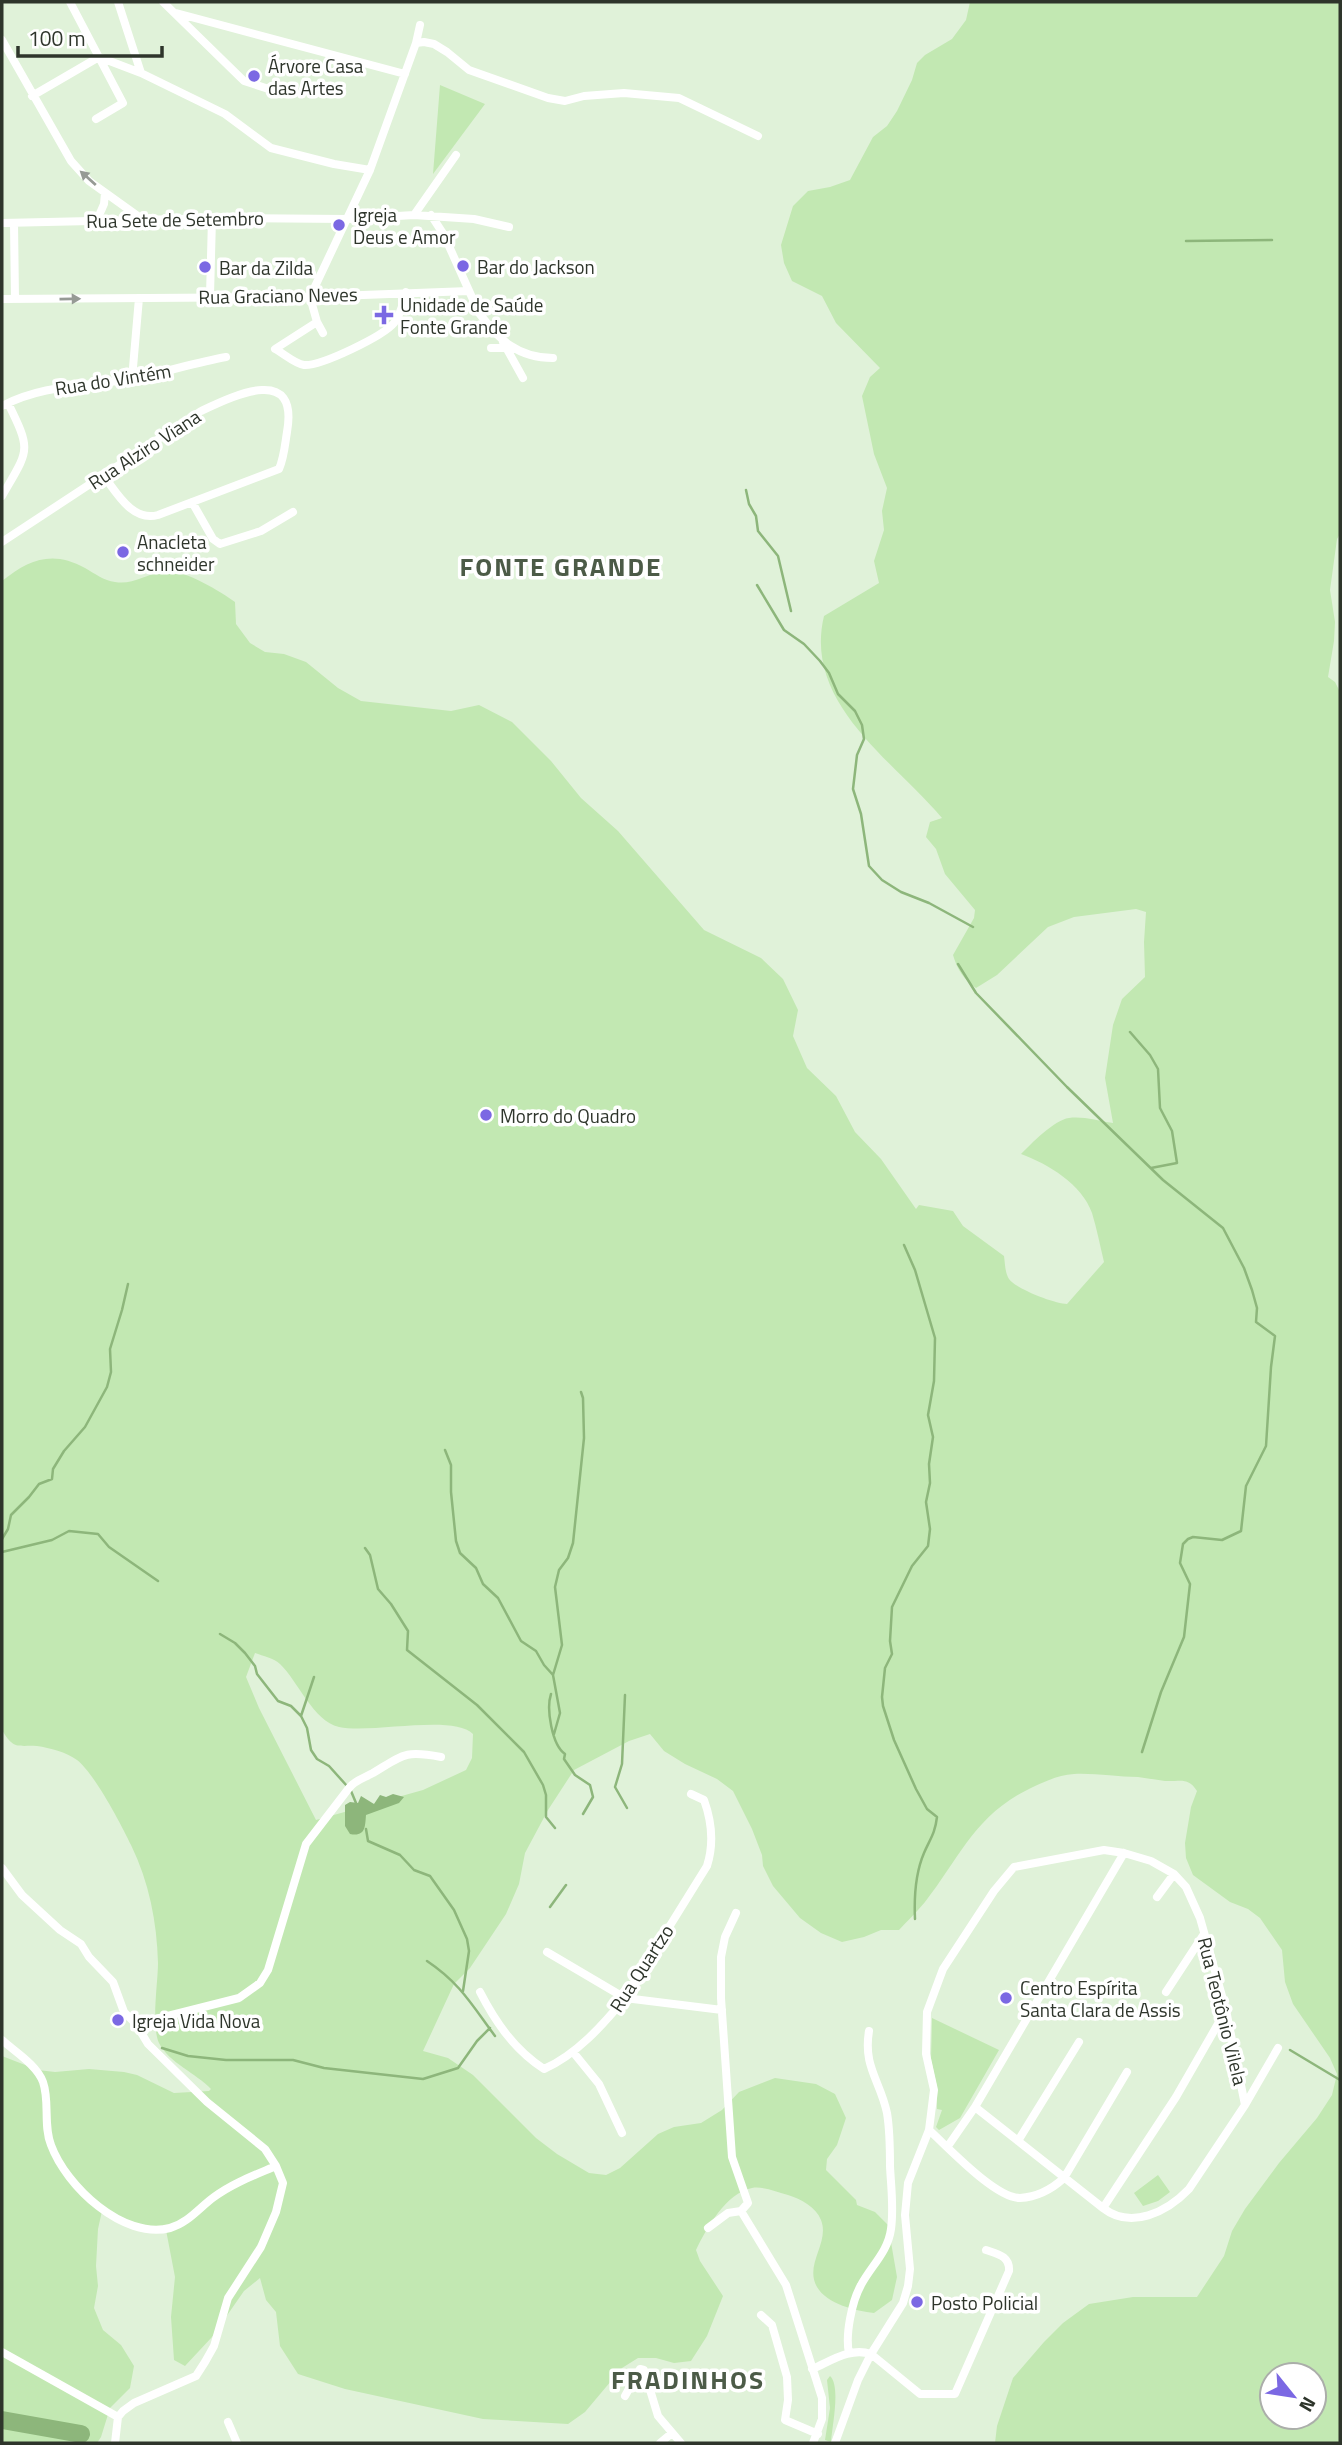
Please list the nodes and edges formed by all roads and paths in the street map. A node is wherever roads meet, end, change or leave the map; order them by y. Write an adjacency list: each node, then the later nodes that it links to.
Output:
1 (70, 2): 8 (street)
2 (118, 2): 9 (street)
3 (163, 2): 4 (street)
4 (176, 13): 10 (street); 11 (street)
5 (420, 25): 7 (street)
6 (2, 40): 12 (street)
7 (420, 43): 10 (street); 14 (street)
8 (99, 57): 9 (street); 12 (street); 13 (street)
9 (141, 73): 16 (street)
10 (405, 74): 16 (street)
11 (284, 94)
12 (32, 96): 17 (street, one-way to 12)
13 (96, 119)
14 (758, 136)
15 (456, 155): 18 (street)
16 (370, 170): 22 (street)
17 (105, 193): 21 (street); 23 (street)
18 (414, 215): 19 (street, Rua Sete de Setembro); 22 (street, Rua Sete de Setembro)
19 (431, 215): 26 (street, Rua Sete de Setembro); 27 (street)
20 (212, 218): 21 (street, Rua Sete de Setembro); 22 (street, Rua Sete de Setembro); 29 (street)
21 (142, 219): 23 (street, Rua Sete de Setembro)
22 (348, 219): 30 (street)
23 (97, 220): 25 (street, Rua Sete de Setembro)
24 (2, 223): 25 (street, Rua Sete de Setembro)
25 (14, 223): 33 (street)
26 (509, 227)
27 (469, 290): 28 (street, Rua Graciano Neves); 36 (street)
28 (406, 292): 30 (street, Rua Graciano Neves); 34 (street)
29 (210, 296): 30 (street, Rua Graciano Neves); 31 (street, Rua Graciano Neves)
30 (310, 296): 34 (street)
31 (139, 298): 33 (street, Rua Graciano Neves, one-way to 31); 41 (street)
32 (2, 299): 33 (street, Rua Graciano Neves)
33 (15, 299)
34 (317, 322): 35 (street)
35 (323, 333)
36 (504, 345): 37 (street); 39 (street); 40 (street)
37 (491, 348)
38 (226, 357): 41 (street, Rua do Vintém)
39 (553, 358)
40 (523, 378)
41 (132, 379): 42 (street, Rua do Vintém)
42 (5, 404): 44 (street)
43 (103, 475): 45 (street); 45 (street, Rua Alziro Viana); 47 (street, Rua Alziro Viana)
44 (2, 496)
45 (192, 502): 46 (street)
46 (293, 512)
47 (2, 542)
48 (441, 1757): 62 (street)
49 (691, 1794): 59 (street, Rua Quartzo)
50 (1124, 1853): 52 (street); 70 (street); 71 (street)
51 (2, 1868): 62 (street)
52 (1174, 1874): 53 (street); 55 (street, Rua Teotônio Vilela)
53 (1157, 1897)
54 (736, 1913): 60 (street)
55 (1204, 1934): 58 (street); 61 (street, Rua Teotônio Vilela)
56 (547, 1952): 59 (street)
57 (480, 1992): 67 (street, Rua Quartzo)
58 (1166, 1992)
59 (625, 1997): 60 (street); 67 (street, Rua Quartzo)
60 (722, 2010): 78 (street)
61 (1226, 2010): 69 (street, Rua Teotônio Vilela); 77 (street)
62 (136, 2024): 75 (street)
63 (869, 2031): 83 (street)
64 (2, 2040): 75 (street)
65 (1079, 2042): 73 (street)
66 (1278, 2048): 69 (street)
67 (573, 2052): 72 (street)
68 (1127, 2072): 76 (street)
69 (1245, 2105): 77 (street, Rua Teotônio Vilela)
70 (975, 2107): 73 (street); 74 (street)
71 (929, 2130): 74 (street); 84 (street)
72 (622, 2133)
73 (1018, 2141): 76 (street)
74 (948, 2146): 76 (street)
75 (276, 2166): 87 (street)
76 (1064, 2178): 77 (street)
77 (1102, 2208)
78 (741, 2211): 79 (street); 85 (street)
79 (708, 2228)
80 (986, 2250): 84 (street)
81 (761, 2315): 90 (street)
82 (2, 2353): 87 (street)
83 (849, 2353): 84 (street); 85 (street)
84 (871, 2354): 96 (street)
85 (812, 2369): 90 (street)
86 (625, 2396): 89 (street)
87 (118, 2417): 91 (street)
88 (228, 2422): 92 (street)
89 (672, 2433): 93 (street); 94 (street)
90 (818, 2434): 95 (street)
91 (115, 2443)
92 (237, 2443)
93 (660, 2443)
94 (681, 2443)
95 (813, 2443)
96 (835, 2443)

